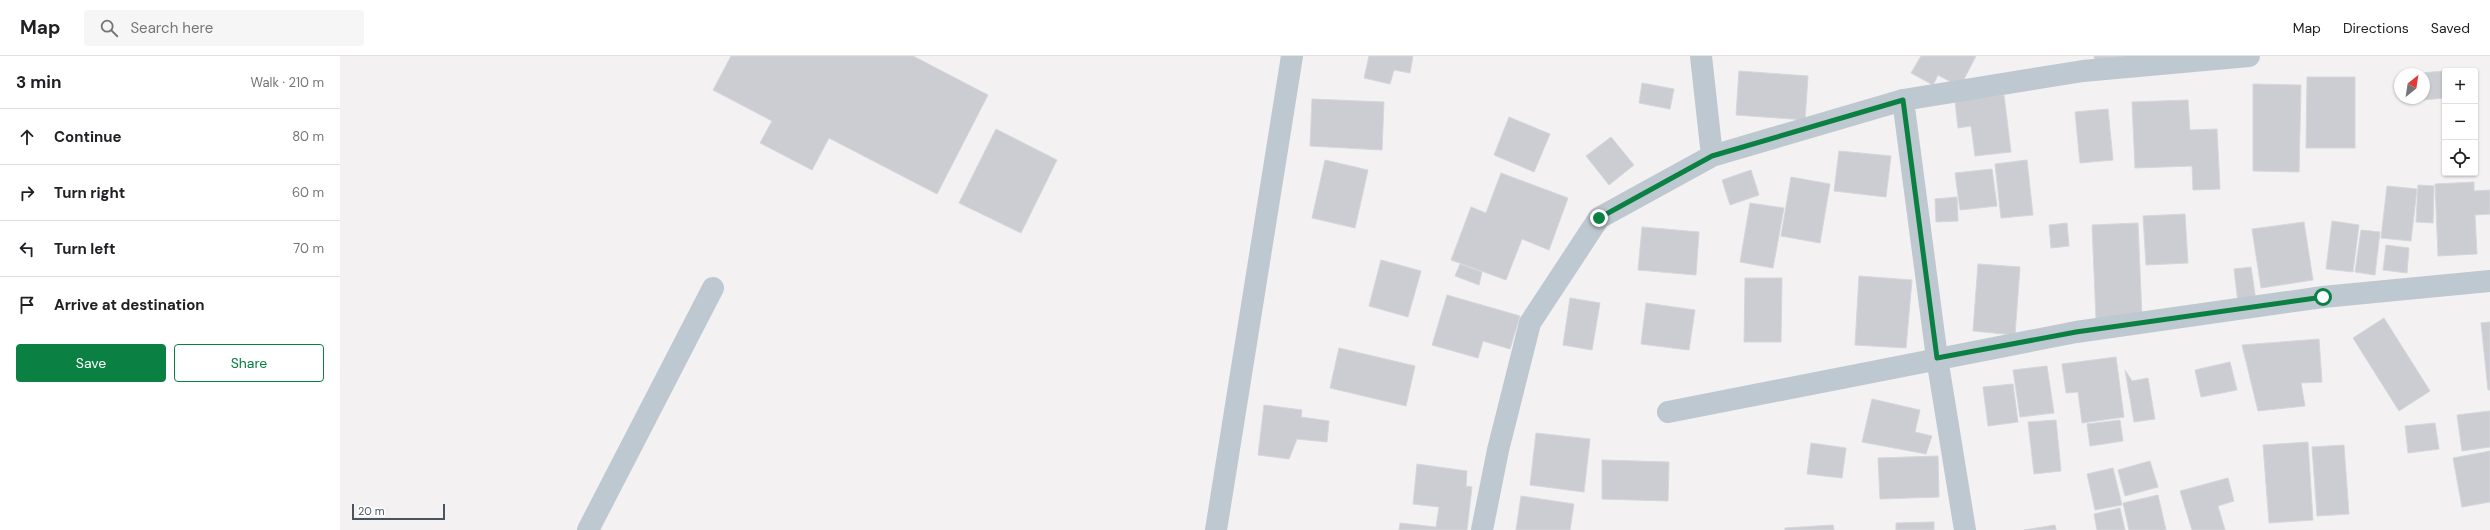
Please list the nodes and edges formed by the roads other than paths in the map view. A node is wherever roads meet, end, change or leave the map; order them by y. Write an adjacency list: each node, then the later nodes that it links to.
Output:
1 (1292, 56): 11 (street)
2 (1701, 56): 5 (street)
3 (2250, 56): 4 (street)
4 (1903, 100): 5 (street); 8 (street)
5 (1712, 156): 12 (street)
6 (2490, 281): 8 (street)
7 (713, 288): 10 (street)
8 (1937, 358): 9 (street); 13 (street)
9 (1668, 412)
10 (588, 530)
11 (1216, 530)
12 (1482, 530)
13 (1965, 530)

